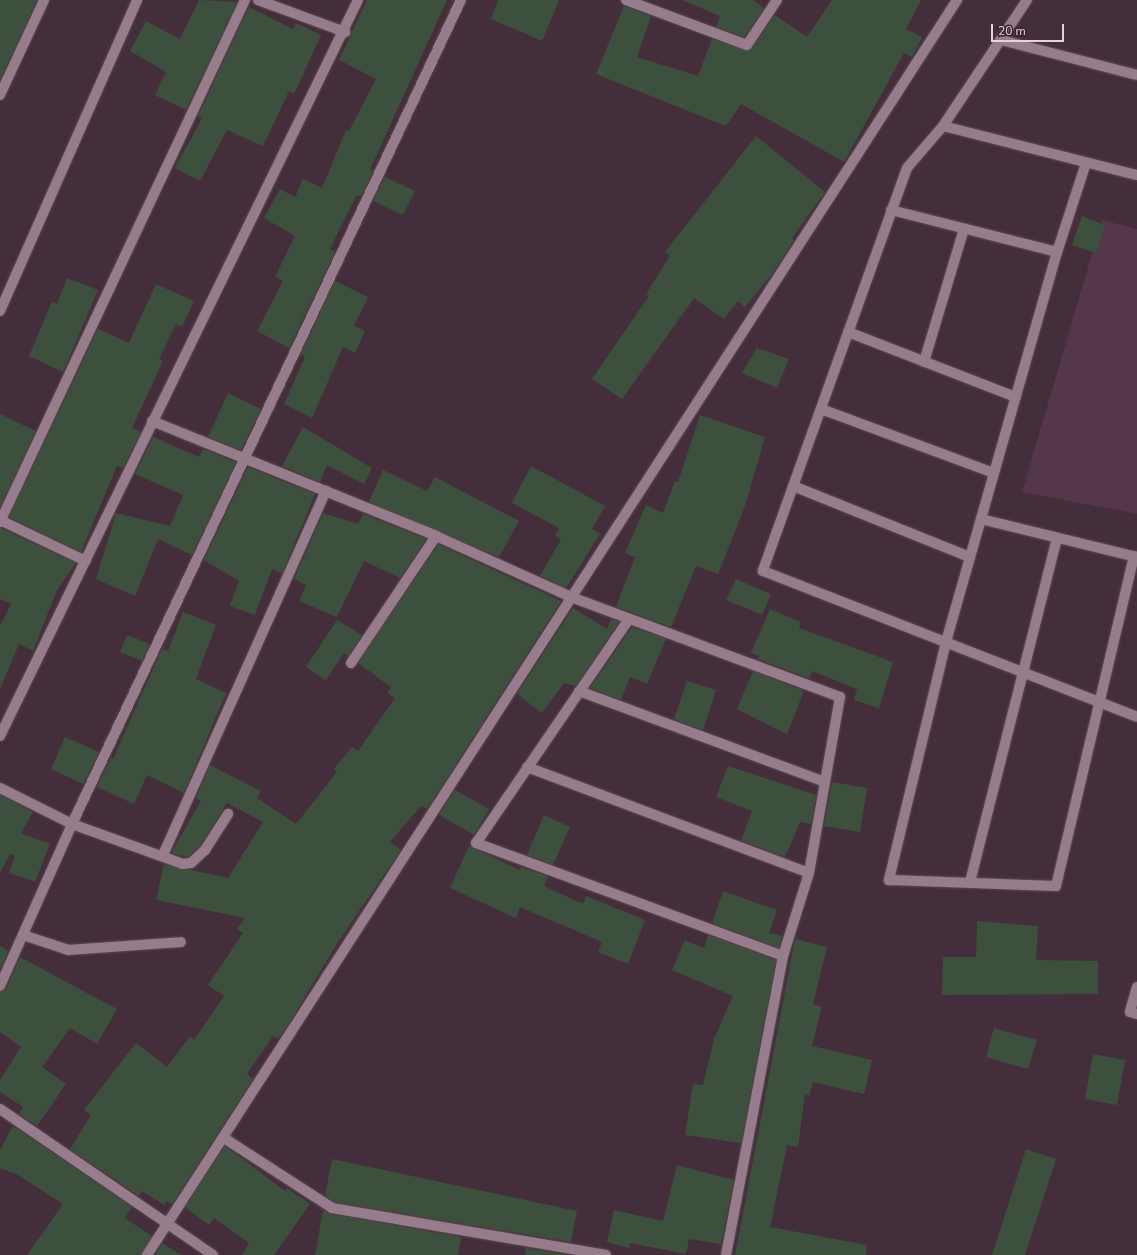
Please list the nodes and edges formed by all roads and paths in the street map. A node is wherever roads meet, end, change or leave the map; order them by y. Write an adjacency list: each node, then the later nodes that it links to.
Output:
1 (44, 0): 14 (street)
2 (137, 0): 21 (street)
3 (244, 0): 32 (street)
4 (258, 0): 11 (street)
5 (358, 0): 11 (street)
6 (461, 0): 27 (street)
7 (626, 0): 8 (street)
8 (777, 0)
9 (957, 0): 38 (street)
10 (1027, 0): 12 (street)
11 (345, 32): 26 (street)
12 (1001, 40): 13 (street); 15 (street)
13 (1137, 75)
14 (0, 95)
15 (943, 126): 16 (street); 18 (street)
16 (1086, 164): 17 (street); 20 (street)
17 (1137, 175)
18 (891, 210): 19 (street); 22 (street)
19 (964, 229): 20 (street); 23 (street)
20 (1057, 252): 24 (street)
21 (0, 312)
22 (848, 332): 23 (street); 25 (street)
23 (924, 362): 24 (street)
24 (1016, 397): 28 (street)
25 (821, 409): 28 (street); 29 (street)
26 (152, 421): 27 (street); 37 (street)
27 (246, 457): 30 (street); 51 (street)
28 (994, 473): 31 (street)
29 (794, 486): 36 (street); 40 (street)
30 (326, 491): 33 (street); 52 (street)
31 (981, 519): 34 (street); 36 (street)
32 (0, 521): 37 (street)
33 (436, 536): 38 (street); 41 (street)
34 (1056, 538): 35 (street); 42 (street)
35 (1136, 556): 44 (street)
36 (970, 557): 40 (street)
37 (86, 561): 46 (street)
38 (571, 597): 39 (street); 62 (street)
39 (629, 619): 43 (street); 48 (street)
40 (946, 642): 42 (street); 54 (street)
41 (351, 663)
42 (1020, 670): 44 (street); 54 (street)
43 (579, 691): 47 (street); 48 (street)
44 (1097, 702): 45 (street); 54 (street)
45 (1137, 717)
46 (0, 736)
47 (527, 767): 53 (street); 57 (street)
48 (825, 782): 53 (street)
49 (0, 788): 51 (street)
50 (228, 814): 52 (street)
51 (72, 824): 52 (street); 55 (street)
52 (163, 855)
53 (809, 873): 57 (street)
54 (970, 882)
55 (23, 935): 56 (street); 58 (street)
56 (181, 942)
57 (783, 956): 67 (street)
58 (0, 986)
59 (1137, 987): 60 (street)
60 (1137, 1014)
61 (0, 1109): 63 (street)
62 (224, 1138): 63 (street); 66 (street)
63 (168, 1222): 64 (street); 65 (street)
64 (147, 1255)
65 (211, 1255)
66 (606, 1255)
67 (726, 1255)

